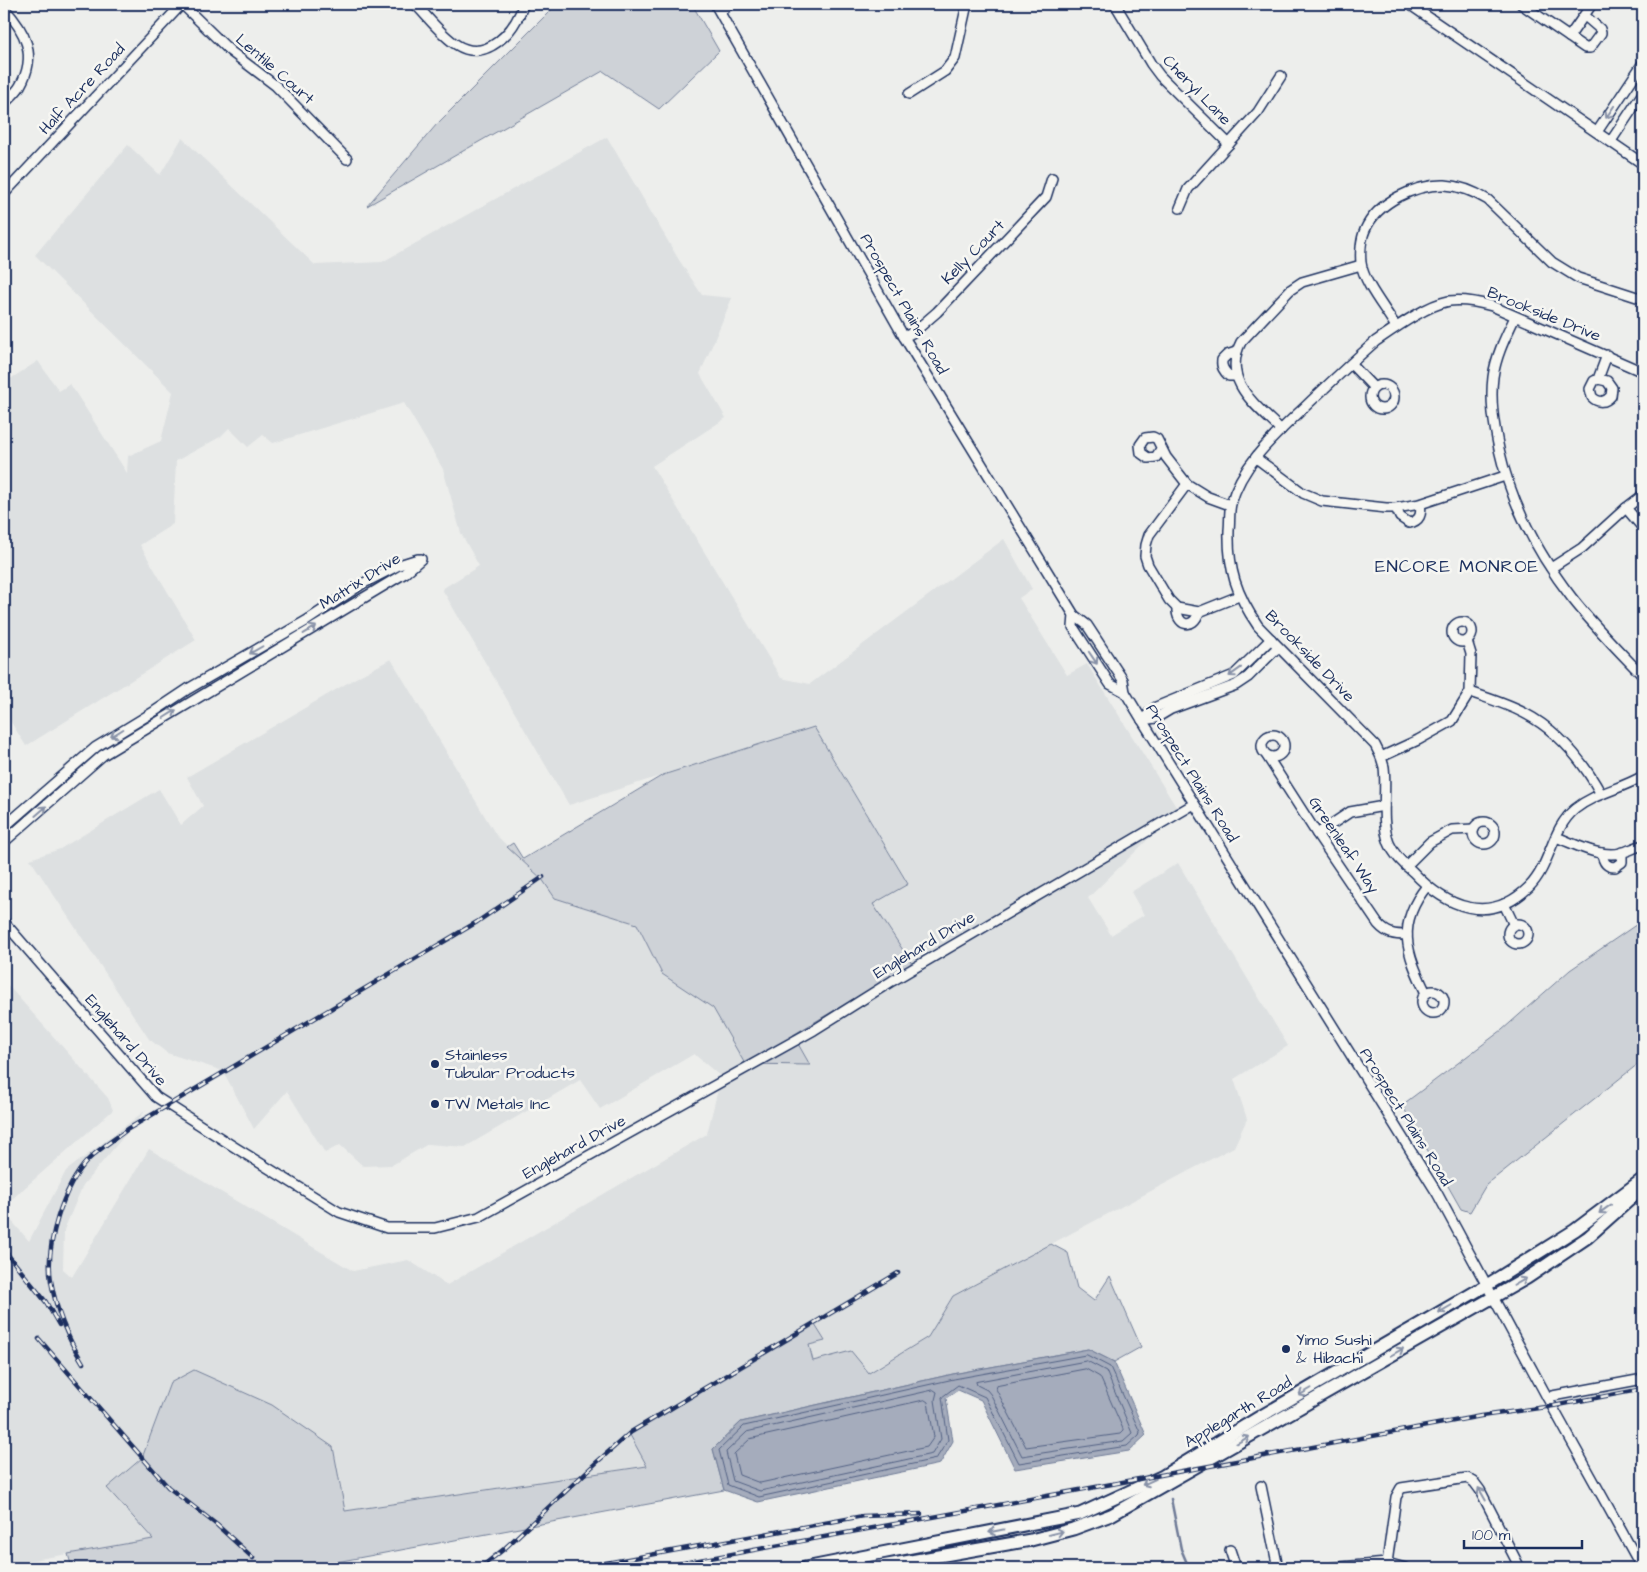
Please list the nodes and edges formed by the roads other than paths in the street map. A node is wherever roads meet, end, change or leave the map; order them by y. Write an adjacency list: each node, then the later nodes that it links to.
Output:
1 (182, 4): 24 (street, Lentile Court); 27 (street, Half Acre Road)
2 (415, 4): 10 (street)
3 (715, 4): 12 (street, Prospect Plains Road)
4 (729, 4): 12 (street)
5 (967, 4): 18 (street)
6 (1115, 4): 23 (street, Cheryl Lane)
7 (1408, 4): 21 (street)
8 (1521, 4): 14 (street)
9 (1592, 4): 13 (street)
10 (524, 6)
11 (4, 8): 20 (street)
12 (720, 12): 33 (street, Prospect Plains Road)
13 (1584, 16): 14 (street); 14 (street)
14 (1569, 37)
15 (1643, 64): 17 (street)
16 (1281, 76): 23 (street)
17 (1627, 87): 19 (street); 21 (street, one-way to 21)
18 (910, 94)
19 (1641, 97): 22 (street)
20 (4, 104)
21 (1597, 132): 22 (street)
22 (1611, 141): 25 (street)
23 (1229, 144): 28 (street)
24 (347, 159)
25 (1643, 164)
26 (1052, 178): 33 (street, Kelly Court)
27 (4, 194)
28 (1180, 208)
29 (1361, 265): 30 (street); 32 (street); 34 (street)
30 (1643, 299)
31 (1515, 317): 32 (street, Brookside Drive); 35 (street, Brookside Drive); 44 (street)
32 (1396, 327): 36 (street, Brookside Drive)
33 (904, 337): 56 (street, Prospect Plains Road)
34 (1236, 352): 38 (street); 38 (street)
35 (1606, 356): 37 (street, Brookside Drive); 39 (street)
36 (1351, 364): 40 (street); 41 (street, Brookside Drive)
37 (1643, 372)
38 (1235, 376): 41 (street)
39 (1598, 379)
40 (1374, 388)
41 (1281, 430): 43 (street, Brookside Drive)
42 (1161, 449): 45 (street)
43 (1256, 458): 48 (street, Brookside Drive); 49 (street)
44 (1505, 476): 47 (street); 52 (street)
45 (1187, 484): 48 (street); 54 (street)
46 (1643, 495): 50 (street)
47 (1420, 504): 49 (street); 49 (street)
48 (1230, 505): 53 (street, Brookside Drive)
49 (1396, 508)
50 (1626, 508): 51 (street); 52 (street)
51 (1643, 528)
52 (1551, 568): 60 (street)
53 (1239, 596): 55 (street); 57 (street, Brookside Drive)
54 (1177, 608): 55 (street); 55 (street)
55 (1199, 612)
56 (1074, 615): 61 (street, Prospect Plains Road); 61 (street, Prospect Plains Road, one-way to 61)
57 (1271, 639): 59 (street, Brookside Drive); 63 (street, one-way to 63)
58 (1467, 641): 62 (street)
59 (1278, 647): 63 (street); 65 (street, Brookside Drive)
60 (1643, 676)
61 (1125, 692): 63 (street, Prospect Plains Road)
62 (1470, 692): 65 (street); 67 (street)
63 (1142, 720): 68 (street, Prospect Plains Road)
64 (1267, 756): 72 (street, Greenleaf Way)
65 (1381, 757): 69 (street, Brookside Drive)
66 (1643, 776): 67 (street, Brookside Drive)
67 (1601, 794): 73 (street, Brookside Drive)
68 (1194, 804): 81 (street, Englehard Drive); 87 (street, Prospect Plains Road)
69 (1384, 806): 72 (street); 78 (street, Brookside Drive)
70 (4, 827): 74 (street, Matrix Drive, one-way to 70)
71 (1474, 829): 78 (street)
72 (1317, 834): 83 (street, Greenleaf Way)
73 (1556, 837): 77 (street); 80 (street, Brookside Drive)
74 (4, 842)
75 (1643, 845): 76 (street)
76 (1622, 852): 77 (street); 77 (street)
77 (1602, 853)
78 (1406, 866): 79 (street, Brookside Drive)
79 (1427, 886): 80 (street, Brookside Drive); 83 (street)
80 (1504, 904): 82 (street)
81 (4, 922)
82 (1514, 925)
83 (1407, 935): 84 (street)
84 (1426, 993)
85 (1643, 1179): 87 (main road, Applegarth Road, one-way to 87)
86 (1643, 1188): 88 (main road, Applegarth Road, one-way to 86)
87 (1487, 1285): 88 (street, Prospect Plains Road); 95 (main road, Applegarth Road, one-way to 95)
88 (1494, 1297): 90 (street, Prospect Plains Road); 96 (main road, Applegarth Road, one-way to 88)
89 (1643, 1379): 90 (street)
90 (1546, 1397): 102 (street, Prospect Plains Road)
91 (1261, 1486): 98 (street)
92 (1230, 1550): 97 (street)
93 (1387, 1563): 94 (street); 100 (street); 101 (street, one-way to 93)
94 (1345, 1567): 99 (street)
95 (806, 1568)
96 (870, 1568)
97 (1236, 1568)
98 (1278, 1568)
99 (1329, 1568)
100 (1405, 1568)
101 (1520, 1568)
102 (1642, 1568)

